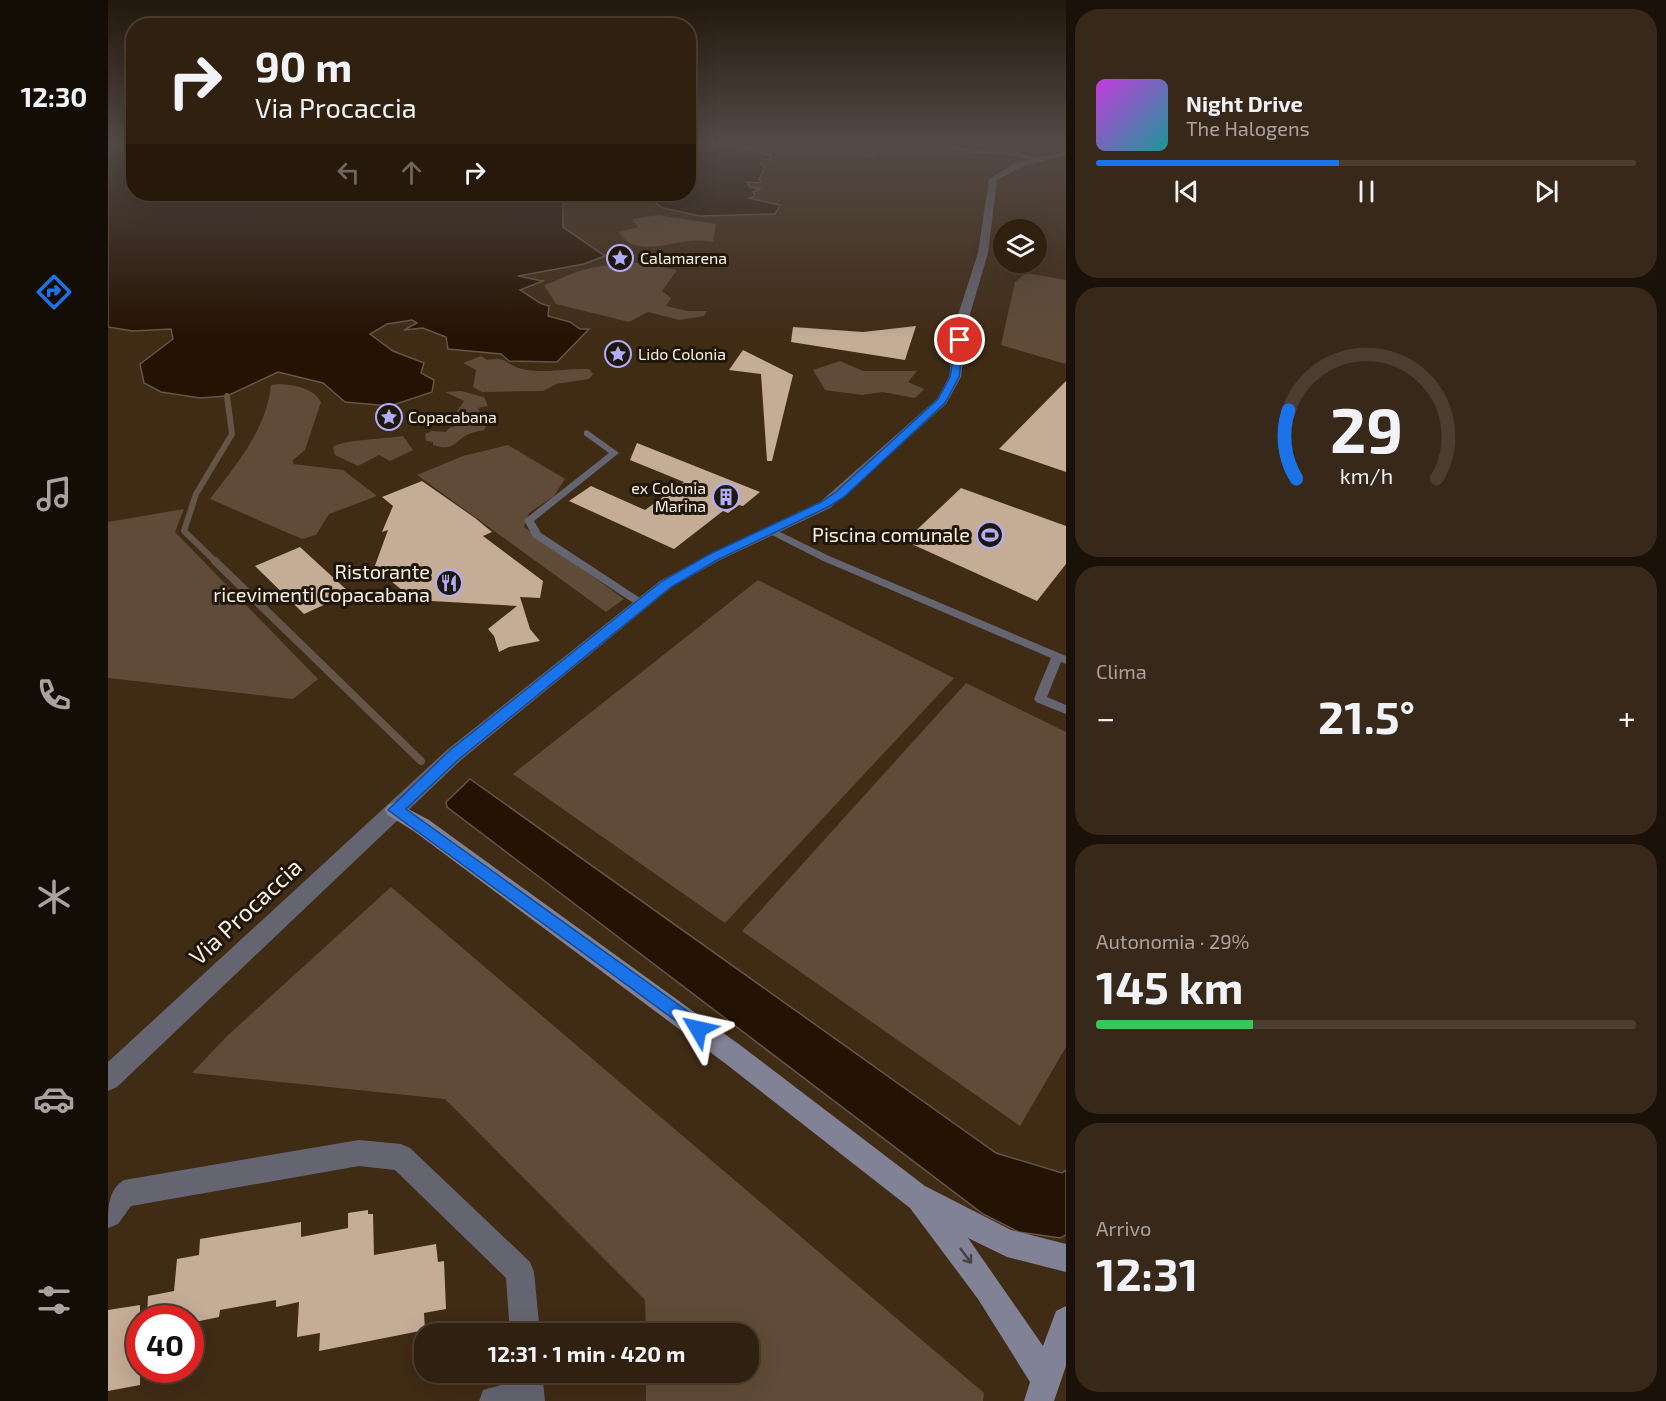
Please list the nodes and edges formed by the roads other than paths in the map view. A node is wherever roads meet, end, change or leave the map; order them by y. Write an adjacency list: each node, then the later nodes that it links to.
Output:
1 (989, 207): 3 (street, Via Procaccia)
2 (587, 433): 4 (lane)
3 (772, 531): 4 (street, Via Procaccia); 5 (lane)
4 (642, 604): 7 (street, Via Procaccia)
5 (1062, 658): 6 (lane)
6 (1066, 710)
7 (395, 810): 8 (street, Via Procaccia); 9 (street)
8 (108, 1079)
9 (915, 1196): 11 (street); 15 (street, one-way to 15)
10 (108, 1214): 13 (street)
11 (1066, 1258)
12 (1066, 1321): 15 (street)
13 (524, 1323)
14 (529, 1390): 16 (street)
15 (1042, 1390)
16 (494, 1401)

